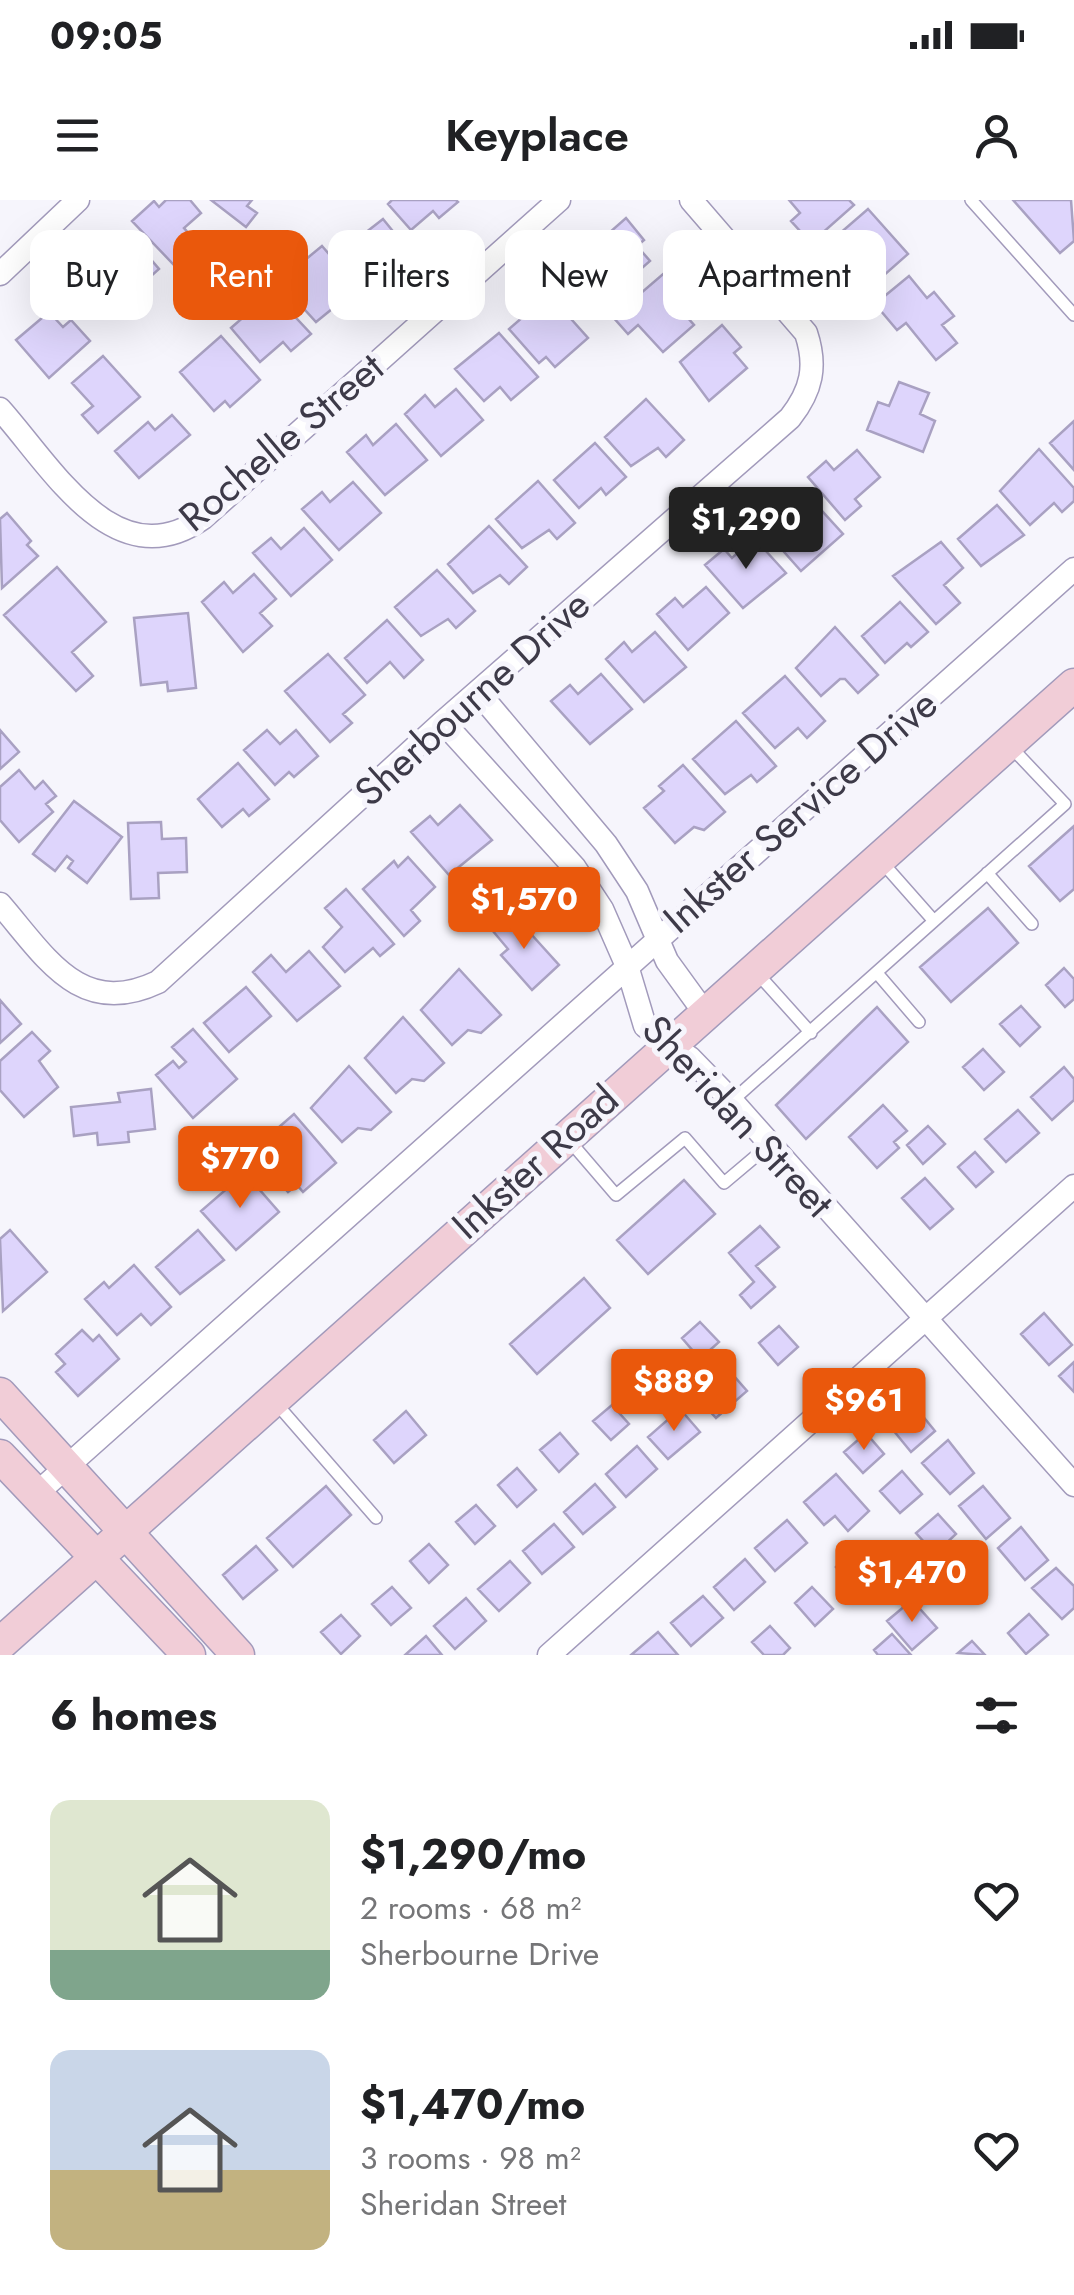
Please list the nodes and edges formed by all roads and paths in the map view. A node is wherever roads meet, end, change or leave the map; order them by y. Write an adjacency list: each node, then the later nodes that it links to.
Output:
1 (78, 200): 5 (street)
2 (558, 200): 7 (street, Rochelle Street)
3 (692, 200): 10 (street, Sherbourne Drive)
4 (970, 200): 6 (lane)
5 (0, 274)
6 (1074, 315)
7 (0, 408)
8 (1074, 569): 18 (street, Inkster Service Drive)
9 (1074, 685): 12 (main road, Inkster Road)
10 (478, 692): 11 (street, Sherbourne Drive); 18 (street, Sheridan Street)
11 (444, 722): 15 (street, Sherbourne Drive); 19 (street, Sheridan Street)
12 (1008, 744): 13 (main road, Inkster Road); 14 (lane)
13 (878, 858): 16 (lane); 20 (main road, Inkster Road)
14 (987, 874): 16 (lane); 17 (lane)
15 (0, 904)
16 (934, 922): 21 (lane)
17 (1032, 924)
18 (659, 936): 19 (street, Inkster Service Drive); 22 (street, Sheridan Street)
19 (627, 966): 25 (street, Sheridan Street); 34 (street, Inkster Service Drive)
20 (753, 969): 22 (main road, Inkster Road); 24 (lane)
21 (878, 973): 23 (lane); 24 (lane)
22 (704, 1012): 25 (main road, Inkster Road)
23 (920, 1022)
24 (811, 1033): 26 (lane)
25 (666, 1046): 26 (street, Sheridan Street); 27 (main road, Inkster Road)
26 (732, 1101): 28 (street, Sheridan Street)
27 (565, 1136): 28 (lane); 32 (main road, Inkster Road)
28 (768, 1144): 30 (street, Sheridan Street)
29 (1074, 1186): 30 (street)
30 (926, 1319): 35 (street, Sheridan Street); 44 (street)
31 (0, 1394): 34 (main road)
32 (272, 1398): 37 (lane); 38 (main road, Inkster Road)
33 (0, 1456): 36 (main road)
34 (65, 1469): 36 (street, Inkster Service Drive); 38 (main road)
35 (1074, 1485)
36 (35, 1495): 39 (main road)
37 (376, 1518)
38 (125, 1530): 39 (main road, Inkster Road); 40 (main road)
39 (93, 1558): 41 (main road, Inkster Road); 42 (main road)
40 (214, 1629): 42 (street); 43 (main road)
41 (0, 1644)
42 (188, 1654)
43 (238, 1655)
44 (549, 1655)

